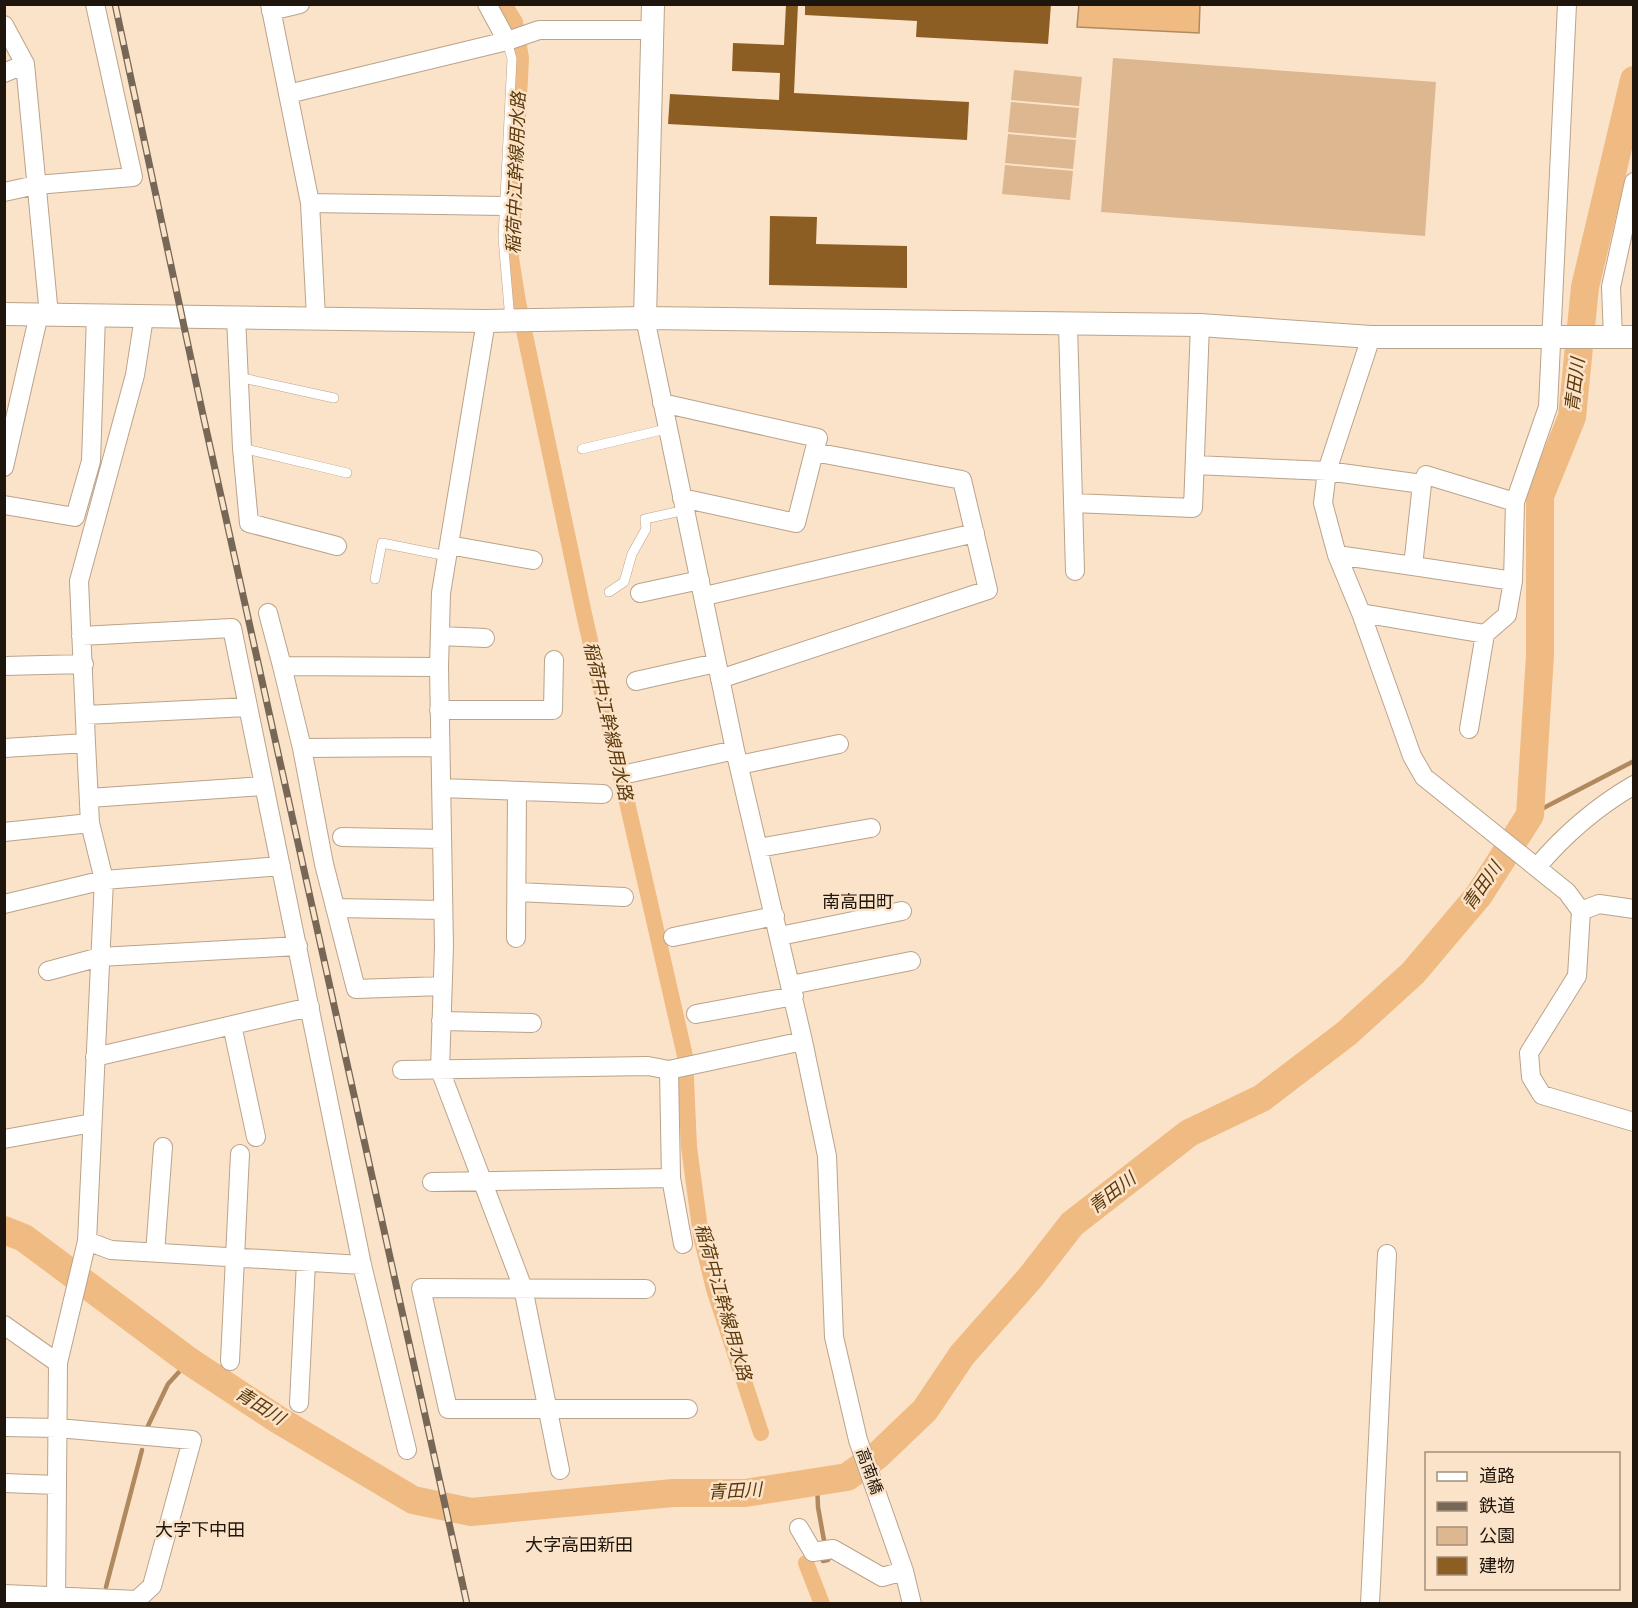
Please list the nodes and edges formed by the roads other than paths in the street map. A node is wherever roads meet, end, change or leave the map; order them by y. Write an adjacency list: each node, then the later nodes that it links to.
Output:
1 (95, 4): 14 (street)
2 (300, 4): 6 (street)
3 (487, 4): 9 (street)
4 (653, 4): 8 (street)
5 (1567, 4): 30 (street)
6 (270, 8): 12 (street)
7 (4, 25): 10 (street)
8 (652, 30): 9 (street); 24 (street)
9 (507, 41): 12 (street); 17 (lane)
10 (25, 64): 11 (street); 14 (street)
11 (4, 73)
12 (288, 94): 16 (street)
13 (1634, 182): 31 (street)
14 (36, 185): 15 (street); 19 (street)
15 (4, 192)
16 (310, 203): 17 (street); 23 (street)
17 (504, 206): 26 (lane)
18 (4, 314): 19 (street)
19 (44, 314): 20 (street); 40 (street)
20 (96, 316): 21 (street); 47 (street)
21 (144, 317): 22 (street); 63 (street)
22 (236, 317): 23 (street); 32 (street)
23 (316, 317): 25 (street)
24 (645, 318): 26 (street); 27 (street); 34 (street, 高南橋)
25 (486, 321): 26 (street); 50 (street)
26 (510, 321)
27 (1068, 325): 28 (street); 45 (street)
28 (1200, 325): 29 (street); 39 (street)
29 (1371, 337): 30 (street); 41 (street)
30 (1551, 337): 31 (street); 44 (street)
31 (1616, 337)
32 (238, 377): 33 (lane); 36 (street)
33 (334, 398)
34 (662, 403): 35 (street, 高南橋); 38 (street)
35 (666, 429): 37 (lane); 46 (street, 高南橋)
36 (242, 448): 42 (lane); 49 (street)
37 (582, 449)
38 (814, 452): 46 (street); 48 (street)
39 (1195, 465): 41 (street); 45 (street)
40 (4, 467)
41 (1327, 471): 43 (street); 51 (street)
42 (347, 473)
43 (1422, 484): 44 (street); 53 (street)
44 (1515, 502): 56 (street)
45 (1073, 503): 54 (street)
46 (683, 504): 57 (street, 高南橋); 58 (lane)
47 (4, 505)
48 (975, 533): 57 (street); 71 (street)
49 (337, 546)
50 (448, 550): 52 (street); 55 (lane); 64 (street)
51 (1337, 555): 53 (street); 61 (street)
52 (533, 560)
53 (1413, 566): 56 (street)
54 (1075, 571)
55 (375, 579)
56 (1513, 580): 62 (street)
57 (702, 588): 59 (street); 71 (street, 高南橋)
58 (609, 592)
59 (640, 594)
60 (268, 613): 69 (street)
61 (1361, 613): 62 (street); 96 (street)
62 (1485, 634): 76 (street)
63 (81, 636): 67 (street); 73 (street)
64 (440, 636): 65 (street); 70 (street)
65 (486, 638)
66 (554, 660): 74 (street)
67 (84, 664): 68 (street); 75 (street)
68 (4, 666)
69 (282, 666): 70 (street); 81 (street)
70 (438, 667): 74 (street)
71 (718, 671): 72 (street); 82 (street, 高南橋)
72 (636, 681)
73 (248, 707): 75 (street); 85 (street)
74 (439, 710): 79 (street)
75 (85, 715): 77 (street)
76 (1469, 729)
77 (86, 742): 80 (street); 89 (street)
78 (839, 744): 82 (street)
79 (439, 747): 81 (street); 86 (street)
80 (4, 748)
81 (302, 748): 102 (street)
82 (737, 758): 83 (street); 95 (street, 高南橋)
83 (631, 773)
84 (1634, 785): 96 (street)
85 (262, 786): 89 (street); 97 (street)
86 (441, 788): 87 (street); 94 (street)
87 (517, 791): 88 (street); 99 (street)
88 (603, 794)
89 (89, 798): 90 (street)
90 (90, 823): 92 (street); 98 (street)
91 (871, 828): 95 (street)
92 (4, 832)
93 (342, 837): 94 (street)
94 (442, 839): 104 (street)
95 (759, 849): 107 (street, 高南橋)
96 (1534, 865): 106 (street)
97 (281, 866): 98 (street); 111 (street)
98 (104, 880): 101 (street); 112 (street)
99 (517, 892): 100 (street); 110 (street)
100 (624, 897)
101 (4, 904)
102 (335, 908): 104 (street); 115 (street)
103 (1634, 909): 106 (street)
104 (442, 910): 115 (street)
105 (902, 910): 108 (street)
106 (1581, 911): 127 (street)
107 (775, 916): 108 (street, 高南橋); 109 (street)
108 (780, 936): 116 (street, 高南橋)
109 (673, 937)
110 (516, 938)
111 (298, 946): 112 (street); 117 (street)
112 (100, 957): 114 (street); 123 (street)
113 (911, 961): 116 (street)
114 (48, 971)
115 (442, 986): 119 (street)
116 (792, 991): 118 (street); 122 (street, 高南橋)
117 (310, 1007): 121 (street); 142 (street)
118 (696, 1014)
119 (441, 1021): 120 (street); 125 (street)
120 (532, 1023)
121 (232, 1025): 123 (street); 129 (street)
122 (803, 1041): 126 (street); 158 (street, 高南橋)
123 (95, 1058): 128 (street)
124 (402, 1070): 125 (street)
125 (440, 1070): 126 (street); 134 (street)
126 (669, 1070): 133 (street)
127 (1634, 1122)
128 (92, 1123): 130 (street); 136 (street)
129 (256, 1137)
130 (4, 1139)
131 (163, 1147): 138 (street)
132 (240, 1154): 140 (street)
133 (671, 1178): 134 (street); 137 (street)
134 (482, 1181): 135 (street); 143 (street)
135 (432, 1182)
136 (87, 1241): 138 (street); 147 (street)
137 (683, 1244)
138 (155, 1253): 140 (street)
139 (1387, 1254): 162 (street)
140 (233, 1257): 141 (street); 146 (street)
141 (306, 1262): 142 (street); 148 (street)
142 (362, 1265): 153 (street)
143 (523, 1288): 144 (street); 149 (street); 149 (street)
144 (646, 1289)
145 (4, 1325): 147 (street)
146 (230, 1361)
147 (58, 1363): 152 (street)
148 (298, 1403)
149 (547, 1408): 150 (street); 154 (street)
150 (688, 1410)
151 (4, 1427): 152 (street)
152 (58, 1428): 156 (street); 160 (street)
153 (407, 1450)
154 (560, 1470)
155 (4, 1483): 156 (street)
156 (56, 1485): 160 (street)
157 (799, 1528): 158 (street)
158 (904, 1571): 161 (street, 高南橋)
159 (4, 1594): 160 (street)
160 (56, 1599)
161 (912, 1604)
162 (1370, 1604)

